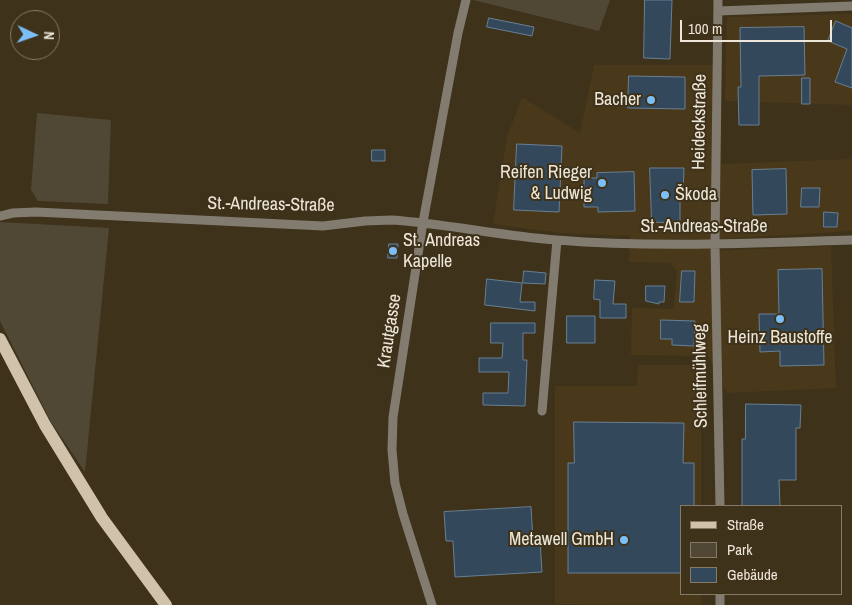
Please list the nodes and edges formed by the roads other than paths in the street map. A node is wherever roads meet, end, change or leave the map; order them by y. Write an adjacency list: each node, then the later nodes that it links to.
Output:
1 (466, 0): 8 (street, Krautgasse)
2 (718, 0): 4 (street, Heideckstraße)
3 (852, 6): 4 (street)
4 (718, 11): 11 (street, Heideckstraße)
5 (0, 210): 6 (street)
6 (13, 213): 7 (street); 8 (street, St.-Andreas-Straße)
7 (0, 216)
8 (423, 222): 9 (street, St.-Andreas-Straße); 16 (street, Krautgasse)
9 (557, 240): 11 (street, St.-Andreas-Straße); 13 (street)
10 (852, 240): 11 (street, St.-Andreas-Straße)
11 (715, 244): 14 (street, Schleifmühlweg)
12 (0, 340): 15 (main road)
13 (542, 411)
14 (720, 505)
15 (166, 605)
16 (432, 605)

